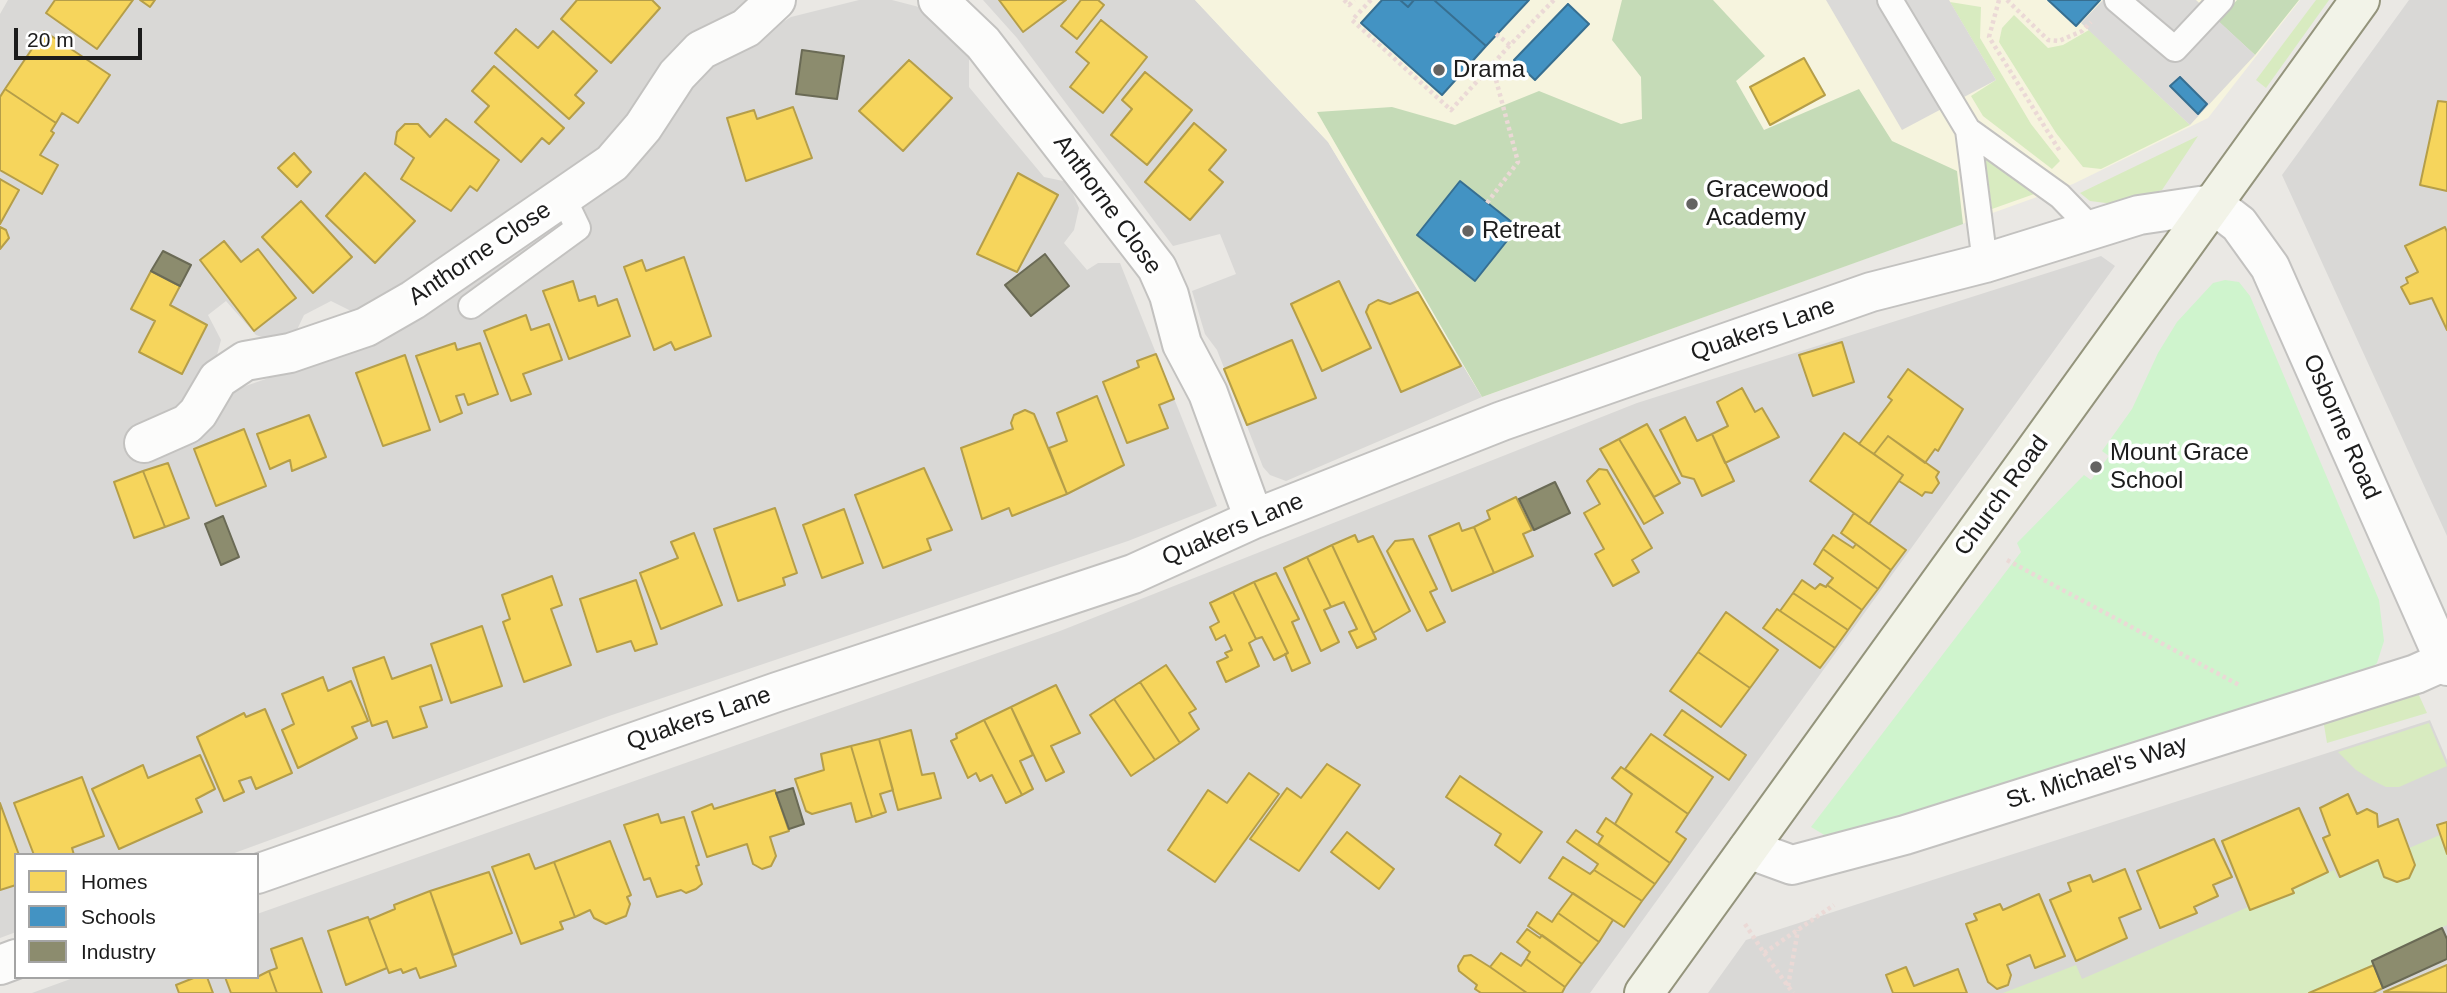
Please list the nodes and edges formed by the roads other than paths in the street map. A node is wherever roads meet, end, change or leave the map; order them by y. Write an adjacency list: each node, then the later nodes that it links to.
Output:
1 (776, 0): 8 (street, Anthorne Close)
2 (938, 0): 14 (street, Anthorne Close)
3 (1890, 0): 7 (lane)
4 (2118, 0): 5 (lane)
5 (2221, 0)
6 (2360, 0): 9 (street, Church Road)
7 (1968, 130): 10 (lane); 11 (lane)
8 (563, 197): 12 (lane); 13 (street, Anthorne Close)
9 (2213, 204): 10 (street, Quakers Lane); 15 (street, Osborne Road); 16 (street, Church Road)
10 (2092, 229): 11 (street, Quakers Lane)
11 (1985, 263): 14 (street, Quakers Lane)
12 (471, 306)
13 (144, 443)
14 (1254, 519): 17 (street, Quakers Lane)
15 (2446, 664): 16 (street, St. Michael's Way)
16 (1748, 849): 18 (street, Church Road)
17 (259, 873)
18 (1644, 993)

